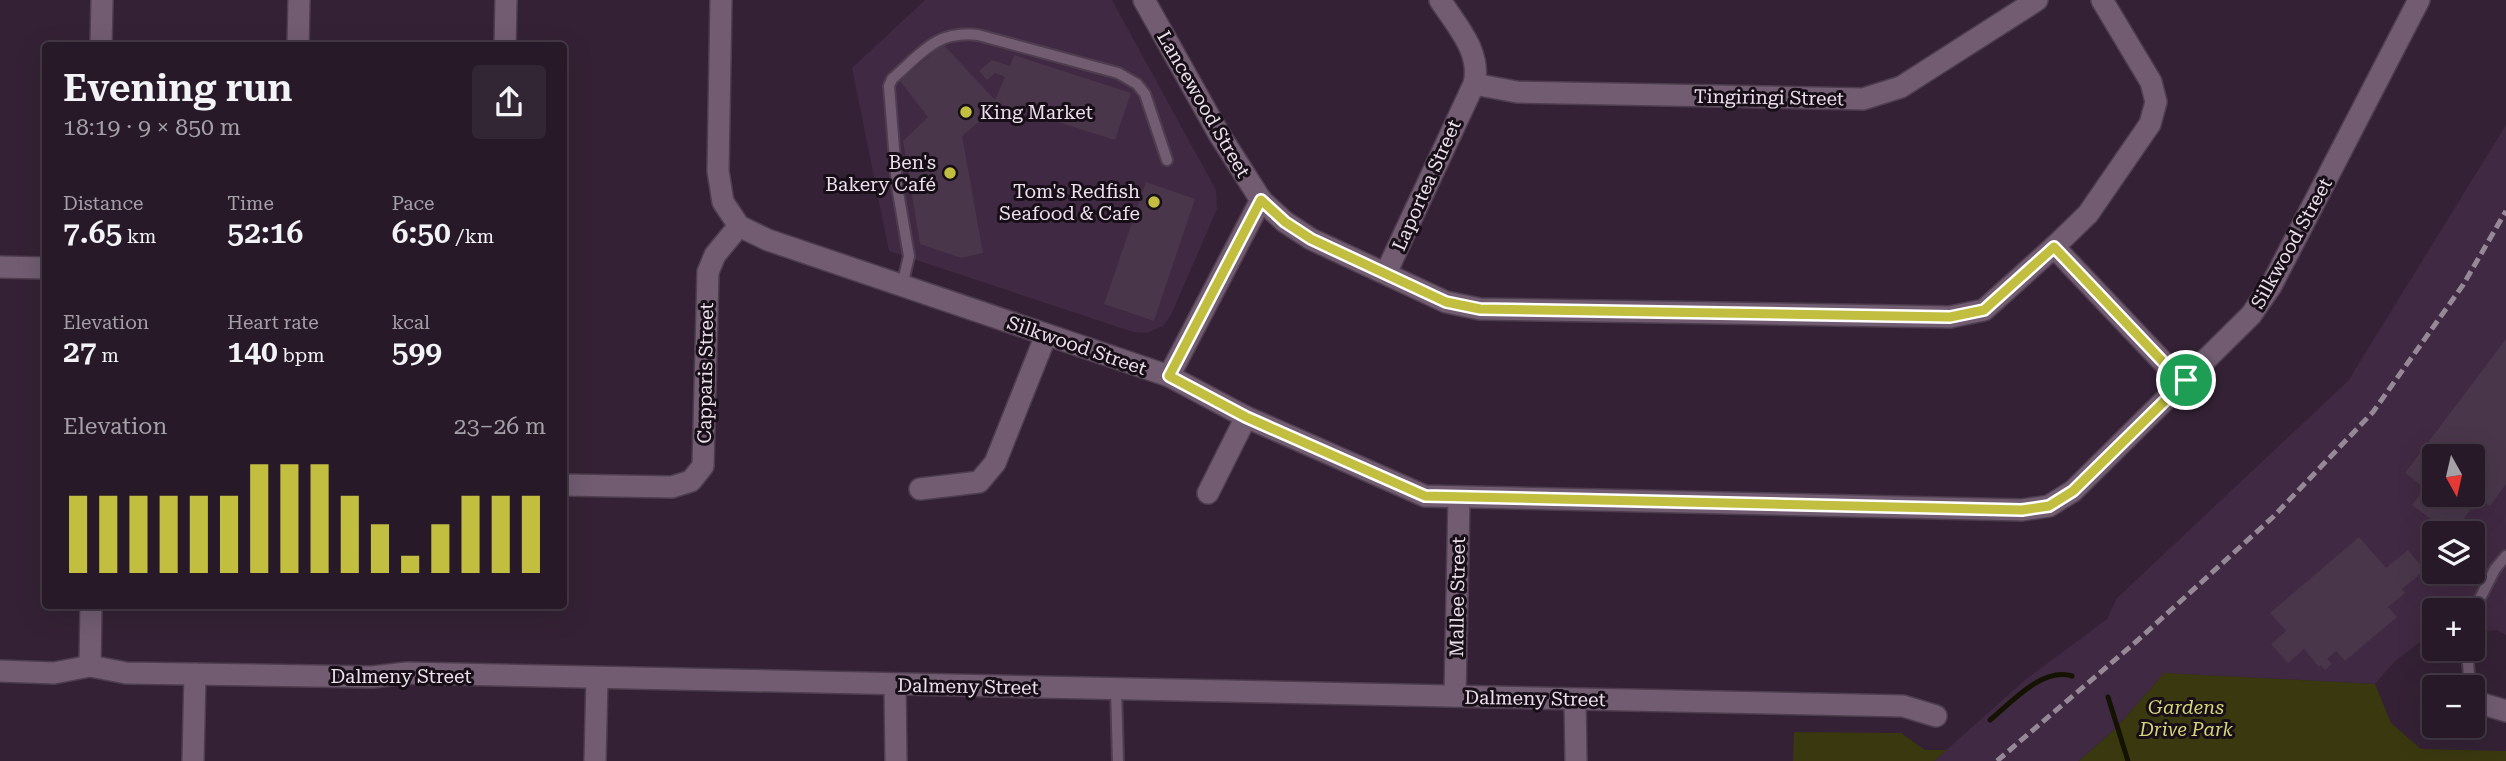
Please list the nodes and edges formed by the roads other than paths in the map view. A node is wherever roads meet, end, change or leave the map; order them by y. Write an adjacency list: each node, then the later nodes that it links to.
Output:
1 (102, 0): 10 (street)
2 (299, 0): 11 (street)
3 (506, 0): 12 (street)
4 (721, 0): 16 (street)
5 (1144, 0): 15 (street, Lancewood Street)
6 (1440, 0): 13 (street)
7 (2037, 0): 13 (street, Tingiringi Street)
8 (2102, 0): 17 (street, Lancewood Street)
9 (2419, 0): 24 (street, Silkwood Street)
10 (101, 42)
11 (298, 42)
12 (505, 42)
13 (1470, 90): 20 (street, Laportea Street)
14 (1167, 160): 21 (lane)
15 (1261, 200): 20 (street, Lancewood Street); 23 (street)
16 (739, 226): 21 (street, Silkwood Street); 26 (street, Capparis Street)
17 (2054, 247): 20 (street, Lancewood Street); 24 (street)
18 (0, 267): 19 (street)
19 (42, 268)
20 (1386, 273)
21 (902, 286): 22 (street, Silkwood Street)
22 (1046, 335): 23 (street, Silkwood Street); 27 (street)
23 (1169, 376): 25 (street, Silkwood Street)
24 (2186, 380): 29 (street, Silkwood Street)
25 (1246, 417): 28 (street); 29 (street, Silkwood Street)
26 (567, 485)
27 (920, 489)
28 (1208, 493)
29 (1459, 498): 39 (street, Mallee Street)
30 (2506, 556): 31 (lane)
31 (2480, 598)
32 (91, 609): 33 (street)
33 (90, 666): 34 (street, Dalmeny Street); 35 (street, Dalmeny Street)
34 (0, 671)
35 (195, 674): 36 (street, Dalmeny Street); 44 (street)
36 (597, 678): 37 (street, Dalmeny Street); 45 (street)
37 (895, 684): 38 (street, Dalmeny Street); 46 (street)
38 (1116, 688): 39 (street, Dalmeny Street); 47 (lane)
39 (1455, 696): 40 (street, Dalmeny Street)
40 (1575, 699): 43 (street, Dalmeny Street); 48 (street)
41 (2485, 705): 42 (street)
42 (2506, 711)
43 (1936, 716)
44 (193, 761)
45 (596, 761)
46 (895, 761)
47 (1118, 761)
48 (1576, 761)

